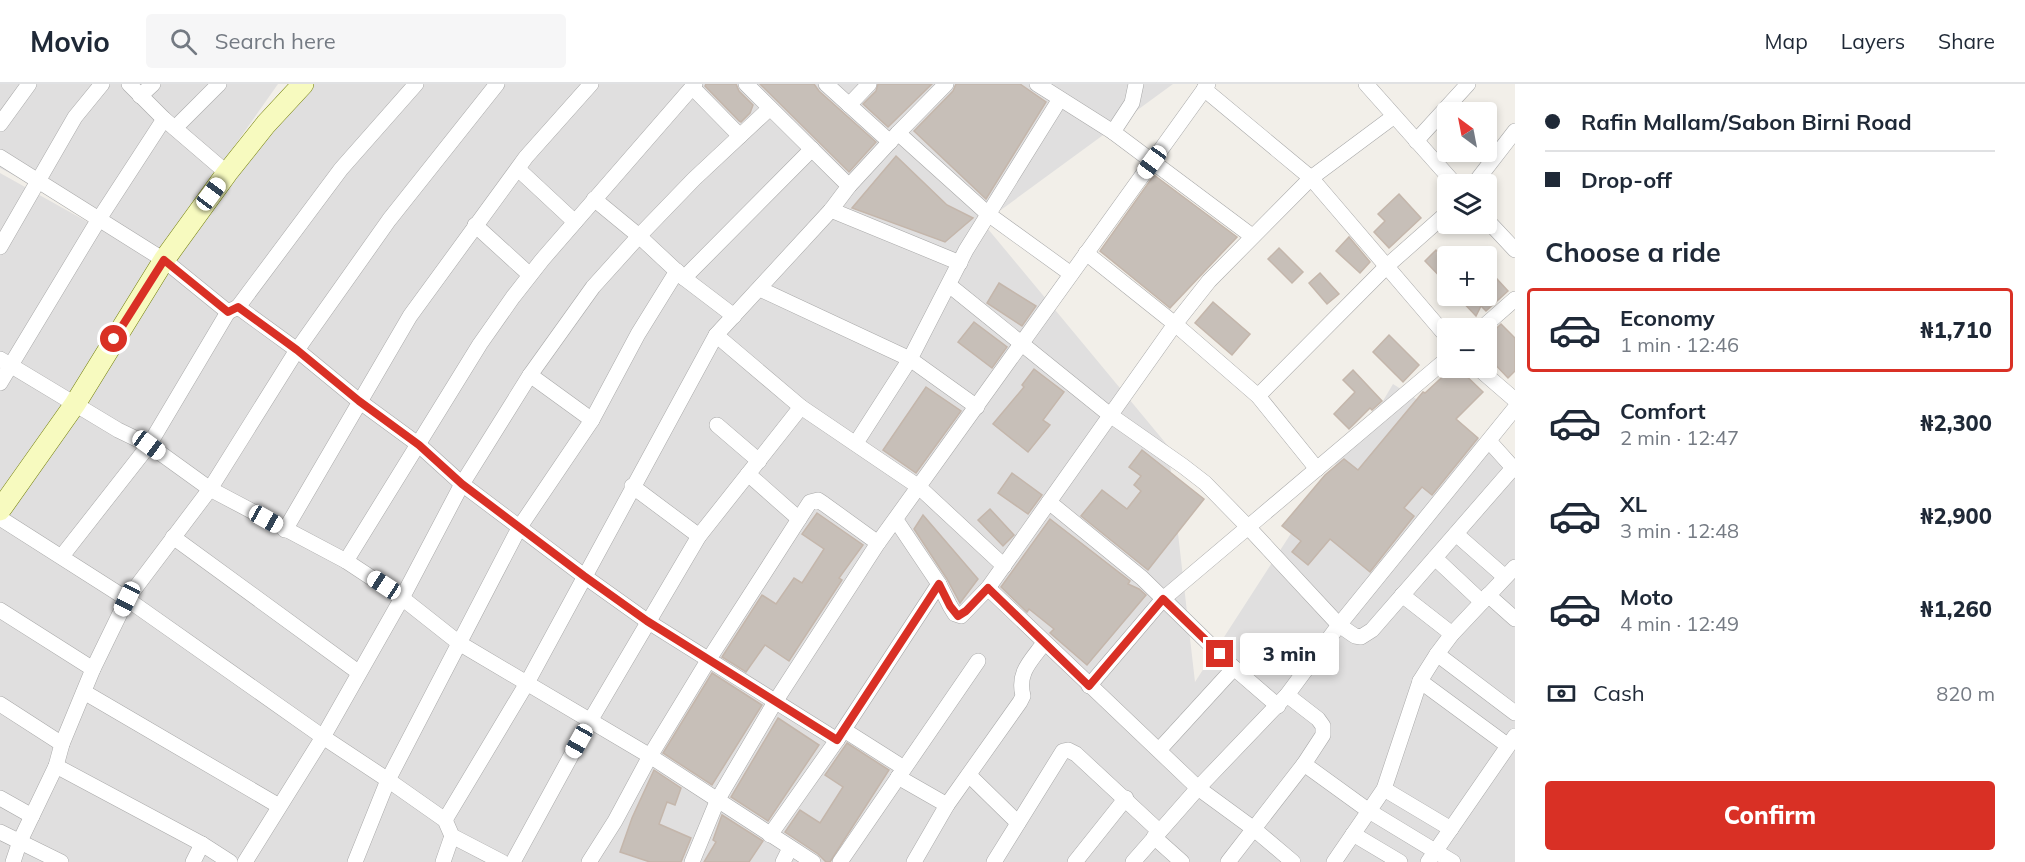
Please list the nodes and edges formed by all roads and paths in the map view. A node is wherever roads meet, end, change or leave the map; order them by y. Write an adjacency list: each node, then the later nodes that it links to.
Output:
1 (29, 84): 25 (street)
2 (102, 84): 40 (street)
3 (129, 84): 20 (street)
4 (153, 84): 20 (street)
5 (219, 84): 26 (street)
6 (303, 84): 36 (street)
7 (416, 84): 64 (street)
8 (497, 84): 71 (street)
9 (591, 84): 35 (street)
10 (746, 84): 23 (street)
11 (826, 84): 22 (street)
12 (869, 84): 22 (street)
13 (946, 84): 30 (street)
14 (1037, 84): 21 (street)
15 (1136, 84): 28 (street)
16 (1366, 84): 24 (street)
17 (1467, 84): 31 (street)
18 (694, 86): 29 (street); 42 (street)
19 (1206, 87): 34 (street); 39 (street)
20 (140, 96): 26 (street)
21 (1060, 99): 28 (street); 44 (street)
22 (849, 105): 30 (street)
23 (770, 108): 29 (street); 32 (street)
24 (1393, 117): 31 (street); 39 (street)
25 (0, 124)
26 (170, 124): 36 (street); 45 (street)
27 (1515, 131): 38 (street)
28 (1113, 132): 34 (street)
29 (740, 136): 50 (street)
30 (894, 137): 41 (street); 44 (street)
31 (1416, 141): 37 (street)
32 (812, 149): 41 (street); 58 (street)
33 (0, 157): 40 (street)
34 (1152, 162): 51 (street); 54 (street)
35 (518, 169): 46 (street); 48 (street)
36 (227, 173): 55 (street)
37 (1446, 174)
38 (1482, 174)
39 (1311, 178): 51 (street); 57 (street)
40 (37, 180): 45 (street); 52 (street)
41 (849, 186): 43 (street)
42 (594, 199): 46 (street); 50 (street)
43 (831, 210): 56 (street); 62 (street)
44 (988, 214): 56 (street); 59 (street)
45 (99, 219): 55 (street); 73 (street)
46 (575, 222): 60 (street)
47 (1437, 222): 57 (street)
48 (475, 225): 60 (street); 80 (street)
49 (1497, 231): 53 (street)
50 (639, 236): 58 (street); 75 (street)
51 (1252, 236): 67 (street)
52 (0, 247)
53 (1515, 250)
54 (1086, 254): 59 (street); 67 (street)
55 (164, 260): 64 (street); 81 (street)
56 (960, 263): 61 (street)
57 (1387, 267): 68 (street); 78 (street)
58 (680, 274): 65 (street); 86 (street)
59 (1071, 274): 70 (street)
60 (531, 275): 91 (street)
61 (949, 285): 70 (street); 72 (street)
62 (760, 289): 65 (street); 72 (street)
63 (1515, 299): 66 (street)
64 (233, 310): 71 (street); 90 (street)
65 (734, 316): 69 (street)
66 (1493, 318)
67 (1175, 324): 78 (street); 85 (street)
68 (1437, 325)
69 (716, 335): 82 (street); 97 (street)
70 (1022, 343): 83 (street); 85 (street)
71 (297, 350): 80 (street); 99 (street)
72 (910, 359): 83 (street); 89 (street)
73 (6, 363): 77 (street); 81 (street)
74 (1437, 367): 93 (street)
75 (530, 375): 86 (street); 96 (street)
76 (1490, 378): 79 (street)
77 (0, 383)
78 (1258, 396): 93 (street)
79 (1515, 400)
80 (359, 401): 91 (street); 107 (street)
81 (75, 404): 90 (street); 101 (street)
82 (801, 407): 89 (street); 92 (street)
83 (977, 407): 98 (street)
84 (1515, 408): 88 (street)
85 (1110, 415): 100 (street); 105 (street)
86 (592, 420): 106 (street)
87 (717, 425): 92 (street)
88 (1489, 441): 94 (street); 128 (street)
89 (856, 443): 98 (street)
90 (149, 445): 99 (street); 112 (street)
91 (419, 445): 96 (street); 114 (street)
92 (759, 461): 95 (street)
93 (1317, 469): 105 (street)
94 (1514, 469): 108 (street)
95 (748, 474): 103 (street); 109 (street)
96 (462, 484): 106 (street); 121 (street)
97 (632, 486): 109 (street); 117 (street)
98 (920, 487): 104 (street); 115 (street)
99 (210, 489): 107 (street); 110 (street)
100 (1049, 502): 115 (street); 123 (street)
101 (0, 510)
102 (0, 518): 112 (street)
103 (799, 519): 111 (street); 133 (street)
104 (896, 520): 111 (street); 118 (street)
105 (1248, 527): 123 (street); 128 (street)
106 (519, 528): 117 (street); 130 (street)
107 (285, 530): 114 (street)
108 (1456, 534): 113 (street); 116 (street)
109 (699, 536): 127 (street)
110 (173, 537): 122 (street); 137 (street)
111 (878, 543): 143 (street)
112 (62, 556): 122 (street)
113 (1435, 558): 120 (street); 124 (street)
114 (346, 561): 121 (street)
115 (1004, 566): 119 (street)
116 (1510, 572): 124 (street)
117 (584, 576): 127 (street); 139 (street)
118 (939, 584): 119 (street); 147 (street)
119 (988, 588): 131 (street)
120 (1402, 595): 128 (street); 129 (street)
121 (402, 598): 130 (street); 137 (street)
122 (127, 599): 136 (street); 148 (street)
123 (1163, 599): 135 (street); 140 (street)
124 (1485, 599): 126 (street); 129 (street)
125 (0, 610): 136 (street)
126 (1515, 620)
127 (647, 621): 133 (street); 146 (street)
128 (1339, 625): 142 (street)
129 (1452, 634): 132 (street)
130 (459, 643): 139 (street); 157 (street)
131 (1044, 643): 140 (street); 156 (street)
132 (1437, 654): 138 (street); 145 (street)
133 (709, 658): 143 (street); 152 (street)
134 (978, 661): 155 (street)
135 (1234, 668): 142 (street); 151 (street)
136 (93, 669): 141 (street)
137 (358, 672): 148 (street)
138 (1420, 681): 149 (street); 159 (street)
139 (527, 683): 146 (street); 167 (street)
140 (1089, 686): 151 (street)
141 (84, 692): 150 (street); 163 (street)
142 (1282, 700): 153 (street); 158 (street)
143 (775, 702): 147 (street); 162 (street)
144 (0, 704): 150 (street)
145 (1515, 713)
146 (590, 721): 152 (street); 188 (street)
147 (841, 735): 155 (street); 174 (street)
148 (323, 737): 157 (street); 163 (street)
149 (1511, 741): 170 (street)
150 (62, 744): 154 (street)
151 (1159, 750): 158 (street)
152 (650, 756): 162 (street); 189 (street)
153 (1304, 764): 165 (street); 169 (street)
154 (56, 766): 166 (street); 177 (street)
155 (901, 773): 164 (street); 193 (street)
156 (969, 775): 164 (street); 168 (street)
157 (388, 780): 167 (street); 185 (street)
158 (1198, 788): 169 (street); 172 (street)
159 (1384, 789): 165 (street); 170 (street)
160 (0, 798): 166 (street)
161 (1126, 798): 168 (street); 172 (street); 196 (street)
162 (718, 799): 174 (street); 190 (street)
163 (279, 806): 184 (street)
164 (947, 806): 194 (street)
165 (1369, 811): 173 (street); 179 (street)
166 (32, 816): 176 (street)
167 (445, 820): 175 (street)
168 (1018, 823): 195 (street)
169 (1254, 829): 199 (street); 200 (street)
170 (1451, 829): 179 (street)
171 (0, 832): 176 (street)
172 (1157, 834): 197 (street); 198 (street)
173 (1353, 834): 201 (street); 202 (street)
174 (770, 835): 178 (street)
175 (452, 836): 186 (street); 187 (street)
176 (20, 841): 180 (street); 181 (street)
177 (202, 844): 182 (street); 183 (street)
178 (790, 848): 191 (street); 192 (street)
179 (1432, 856): 203 (street)
180 (13, 862)
181 (61, 862)
182 (193, 862)
183 (230, 862)
184 (245, 862)
185 (355, 862)
186 (443, 862)
187 (502, 862)
188 (513, 862)
189 (588, 862)
190 (692, 862)
191 (783, 862)
192 (813, 862)
193 (840, 862)
194 (915, 862)
195 (994, 862)
196 (1075, 862)
197 (1133, 862)
198 (1182, 862)
199 (1228, 862)
200 (1293, 862)
201 (1334, 862)
202 (1400, 862)
203 (1452, 862)

